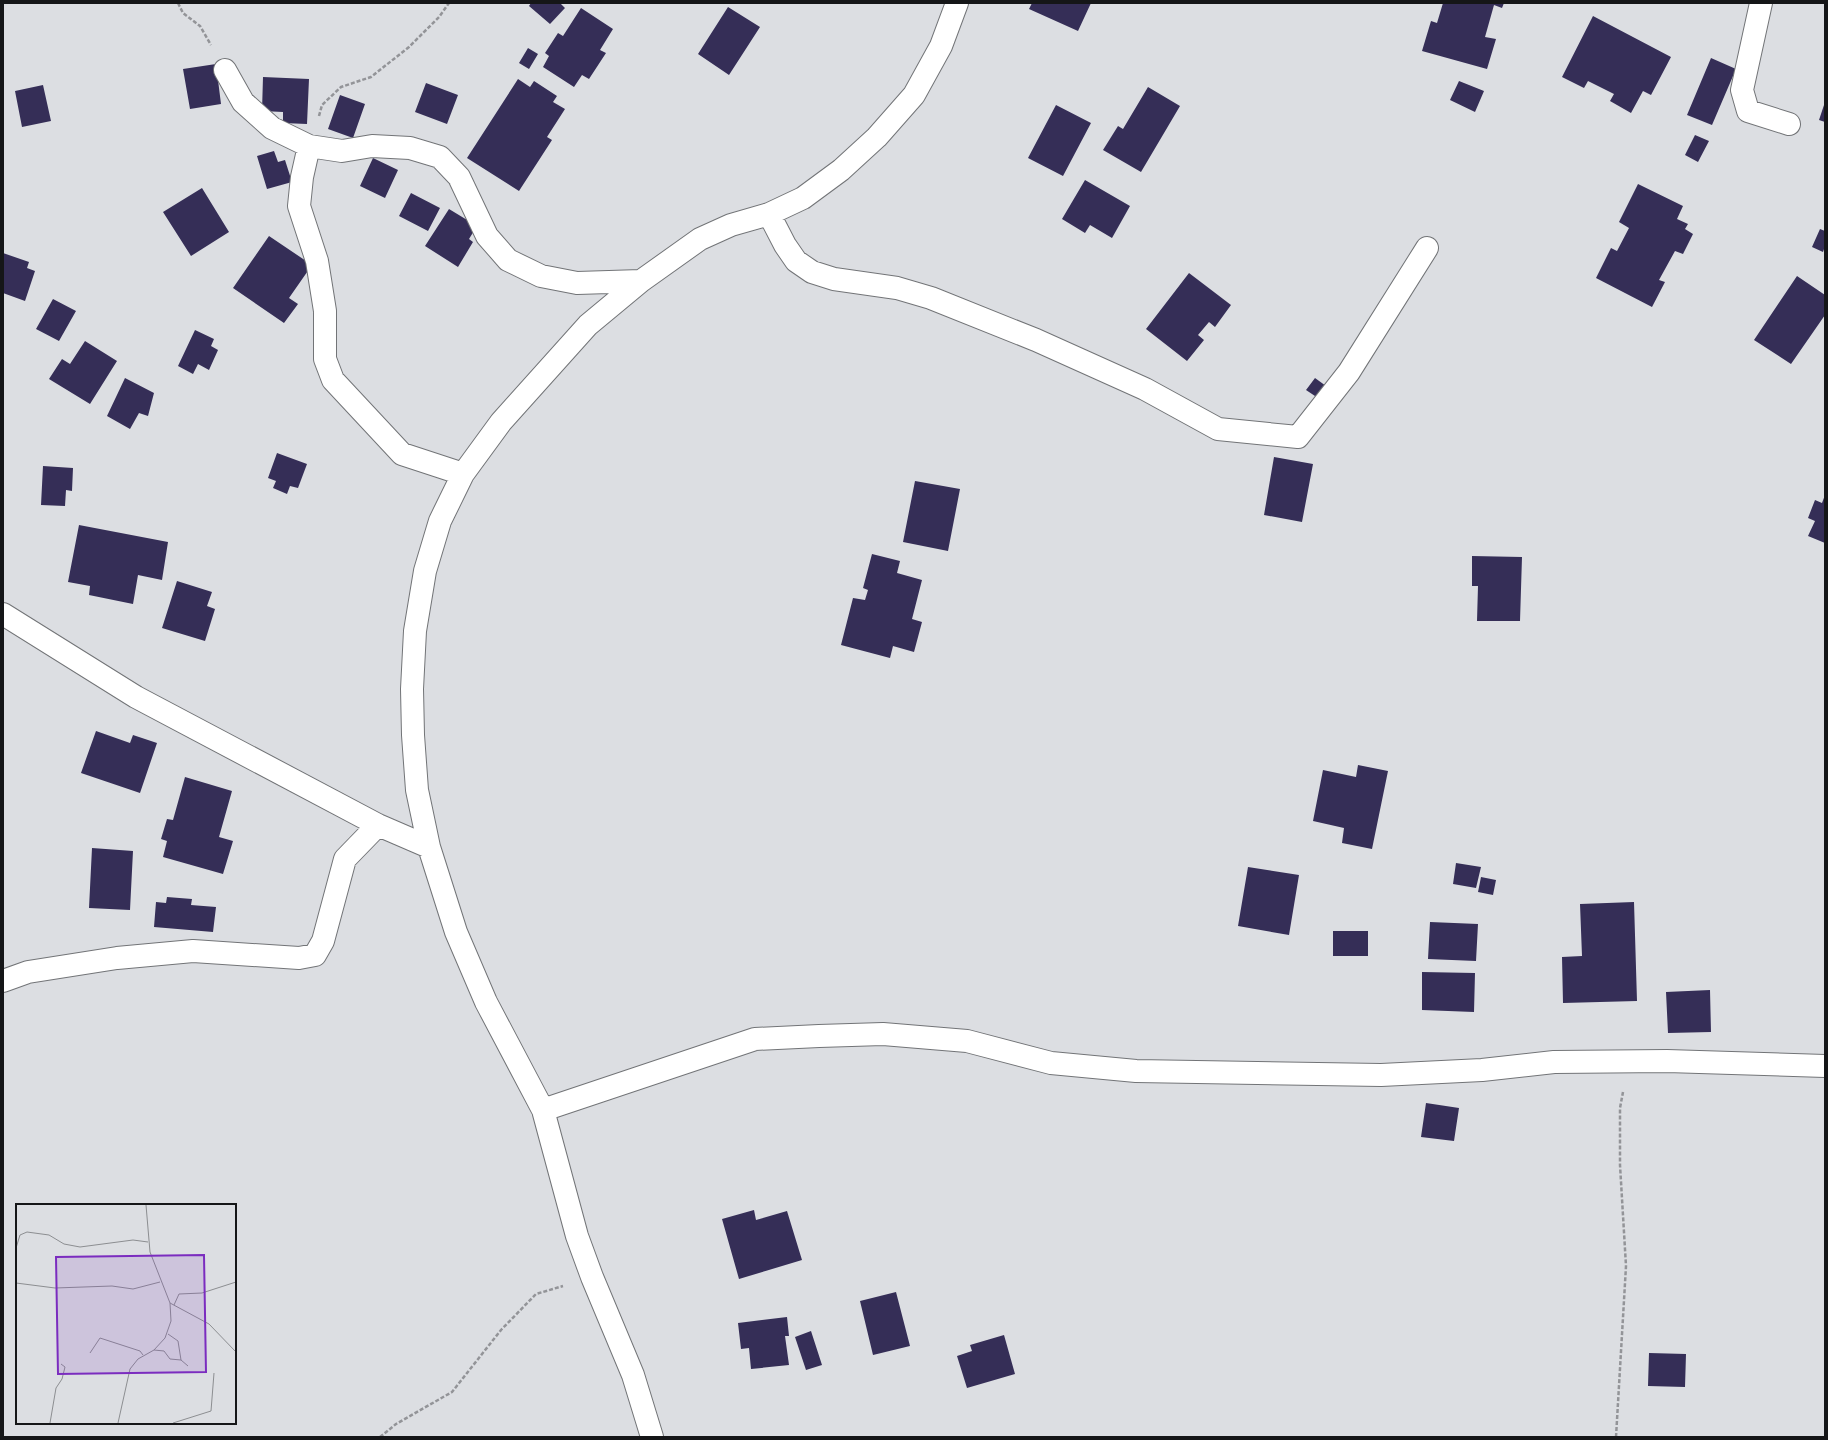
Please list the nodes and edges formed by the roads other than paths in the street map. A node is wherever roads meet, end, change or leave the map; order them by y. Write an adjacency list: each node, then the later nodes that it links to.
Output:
1 (957, 3): 6 (street)
2 (1761, 3): 4 (street)
3 (225, 70): 5 (street)
4 (1789, 124)
5 (309, 146): 8 (street); 9 (street)
6 (769, 214): 7 (street); 8 (street)
7 (1427, 248)
8 (641, 281): 9 (street)
9 (463, 474): 12 (street)
10 (3, 614): 11 (street)
11 (378, 825): 12 (street); 13 (street)
12 (429, 847): 15 (street)
13 (3, 981)
14 (1825, 1066): 15 (street)
15 (542, 1110): 16 (street)
16 (652, 1437)

